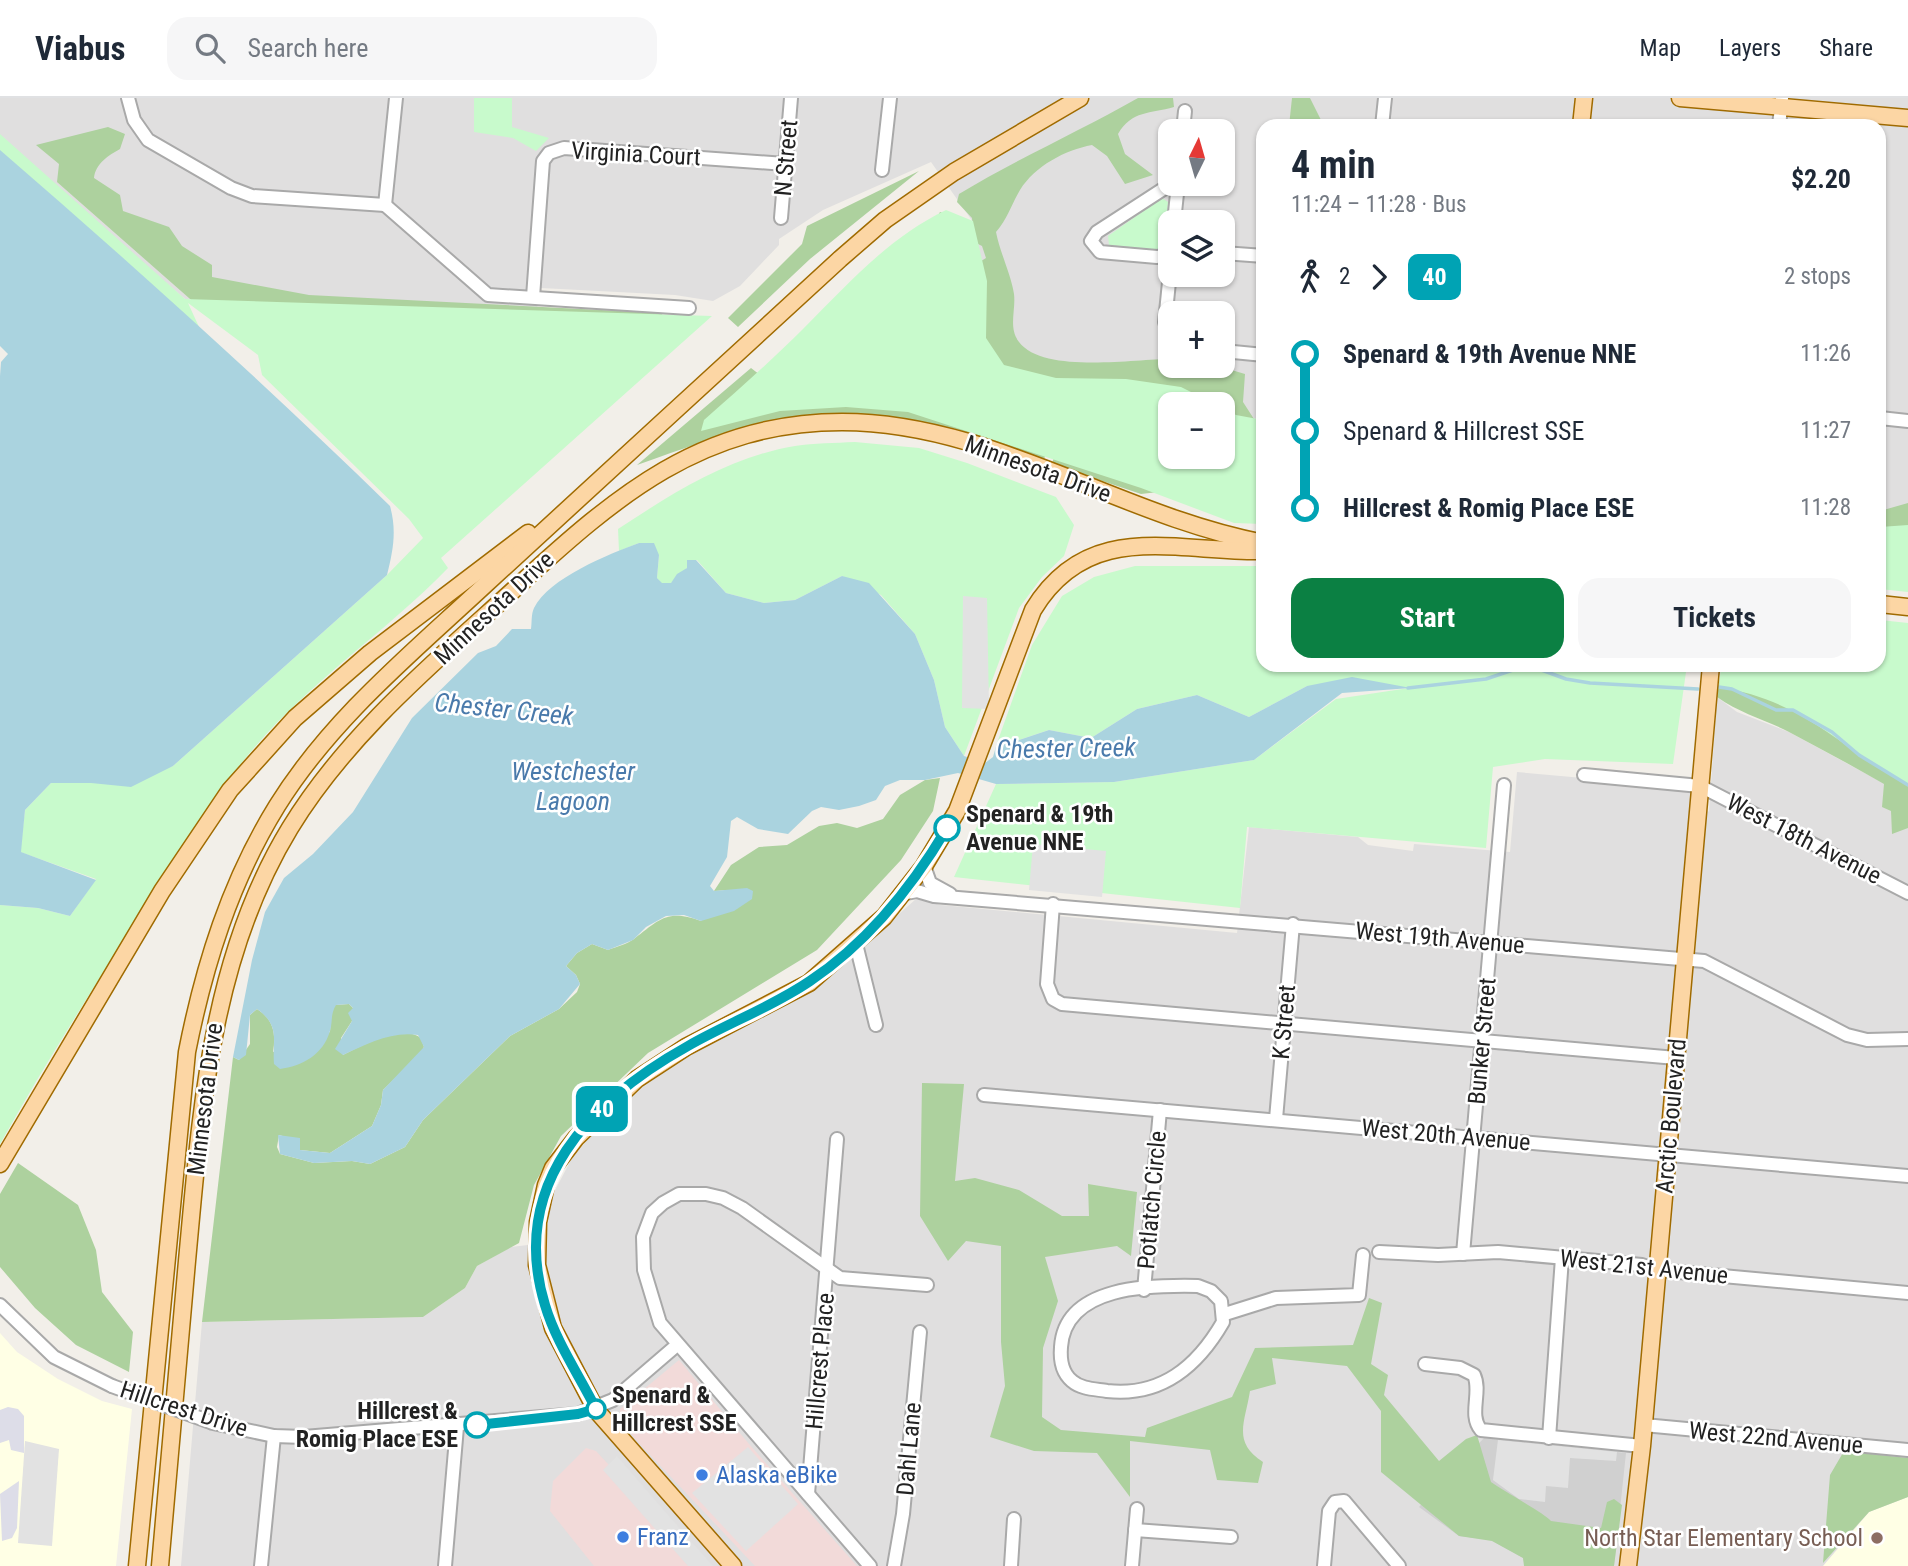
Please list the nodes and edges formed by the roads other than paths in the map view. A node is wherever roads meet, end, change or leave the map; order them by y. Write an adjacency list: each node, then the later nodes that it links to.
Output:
1 (128, 98): 20 (street)
2 (396, 98): 20 (street)
3 (790, 98): 17 (street, N Street)
4 (890, 98): 18 (street)
5 (1080, 98): 16 (main road, Minnesota Drive)
6 (1093, 98): 16 (main road)
7 (1385, 98): 14 (street)
8 (1584, 98): 15 (main road)
9 (1680, 98): 10 (main road)
10 (1781, 103): 12 (main road)
11 (1185, 111): 13 (street)
12 (1908, 118)
13 (1184, 119)
14 (1383, 119)
15 (1582, 119)
16 (1038, 125): 31 (main road, Minnesota Drive)
17 (785, 164): 21 (street, N Street); 25 (street, Virginia Court)
18 (882, 170)
19 (1158, 192): 24 (street)
20 (385, 205): 25 (street)
21 (781, 218)
22 (1235, 254): 23 (street)
23 (1256, 255)
24 (1158, 257)
25 (533, 297): 26 (street)
26 (689, 309)
27 (1235, 352): 28 (street)
28 (1256, 354)
29 (1886, 419): 30 (street)
30 (1908, 421)
31 (589, 488): 60 (main road); 88 (main road, Minnesota Drive)
32 (1256, 540): 89 (main road, Minnesota Drive)
33 (1256, 551): 40 (main road)
34 (1886, 605): 35 (main road)
35 (1908, 607)
36 (1710, 672): 39 (main road, Arctic Boulevard)
37 (1584, 775): 39 (street)
38 (1504, 785): 46 (street, Bunker Street)
39 (1700, 786): 41 (street, West 18th Avenue); 48 (main road, Arctic Boulevard)
40 (924, 866): 42 (main road); 43 (street)
41 (1908, 893)
42 (901, 894): 43 (street, West 19th Avenue); 47 (main road)
43 (954, 896): 44 (street, West 19th Avenue)
44 (1053, 904): 45 (street, West 19th Avenue); 49 (street)
45 (1293, 924): 46 (street, West 19th Avenue); 49 (street, K Street)
46 (1490, 943): 48 (street, West 19th Avenue); 52 (street, Bunker Street)
47 (856, 944): 50 (street); 76 (main road)
48 (1685, 958): 51 (street, West 19th Avenue); 53 (main road, Arctic Boulevard)
49 (1284, 1024): 52 (street); 56 (street, K Street)
50 (876, 1025)
51 (1908, 1039)
52 (1482, 1042): 53 (street); 57 (street, Bunker Street)
53 (1676, 1058): 59 (main road, Arctic Boulevard)
54 (984, 1095): 55 (street, West 20th Avenue)
55 (1160, 1110): 56 (street, West 20th Avenue); 69 (street, Potlatch Circle)
56 (1276, 1119): 57 (street, West 20th Avenue)
57 (1473, 1138): 59 (street, West 20th Avenue); 63 (street, Bunker Street)
58 (837, 1139): 66 (street, Hillcrest Place)
59 (1667, 1156): 61 (street, West 20th Avenue); 67 (main road, Arctic Boulevard)
60 (0, 1164)
61 (1908, 1176)
62 (1379, 1251): 63 (street, West 21st Avenue)
63 (1463, 1254): 65 (street, West 21st Avenue)
64 (1363, 1255): 72 (street)
65 (1562, 1258): 67 (street, West 21st Avenue); 80 (street)
66 (828, 1270): 68 (street); 74 (street); 83 (street, Hillcrest Place)
67 (1657, 1270): 70 (street, West 21st Avenue); 77 (main road, Arctic Boulevard)
68 (927, 1285)
69 (1144, 1290): 72 (street); 72 (street)
70 (1908, 1293)
71 (0, 1305): 79 (street, Hillcrest Drive, bridge)
72 (1225, 1314)
73 (920, 1332): 94 (street, Dahl Lane)
74 (677, 1346): 76 (street, Hillcrest Drive); 83 (street)
75 (1425, 1364): 80 (street)
76 (596, 1409): 78 (street, Hillcrest Drive); 92 (main road)
77 (1644, 1425): 81 (main road, Arctic Boulevard); 82 (street, West 22nd Avenue)
78 (457, 1427): 79 (street, Hillcrest Drive); 91 (street)
79 (274, 1436): 90 (street)
80 (1549, 1438): 81 (street)
81 (1642, 1446): 99 (main road, Arctic Boulevard)
82 (1908, 1450)
83 (808, 1494): 93 (street)
84 (1137, 1509): 86 (street)
85 (1014, 1519): 95 (street)
86 (1135, 1530): 87 (street); 96 (street)
87 (1231, 1537)
88 (137, 1566)
89 (160, 1566)
90 (261, 1566)
91 (445, 1566)
92 (733, 1566)
93 (870, 1566)
94 (894, 1566)
95 (1011, 1566)
96 (1132, 1566)
97 (1324, 1566): 98 (street)
98 (1399, 1566)
99 (1628, 1566)

